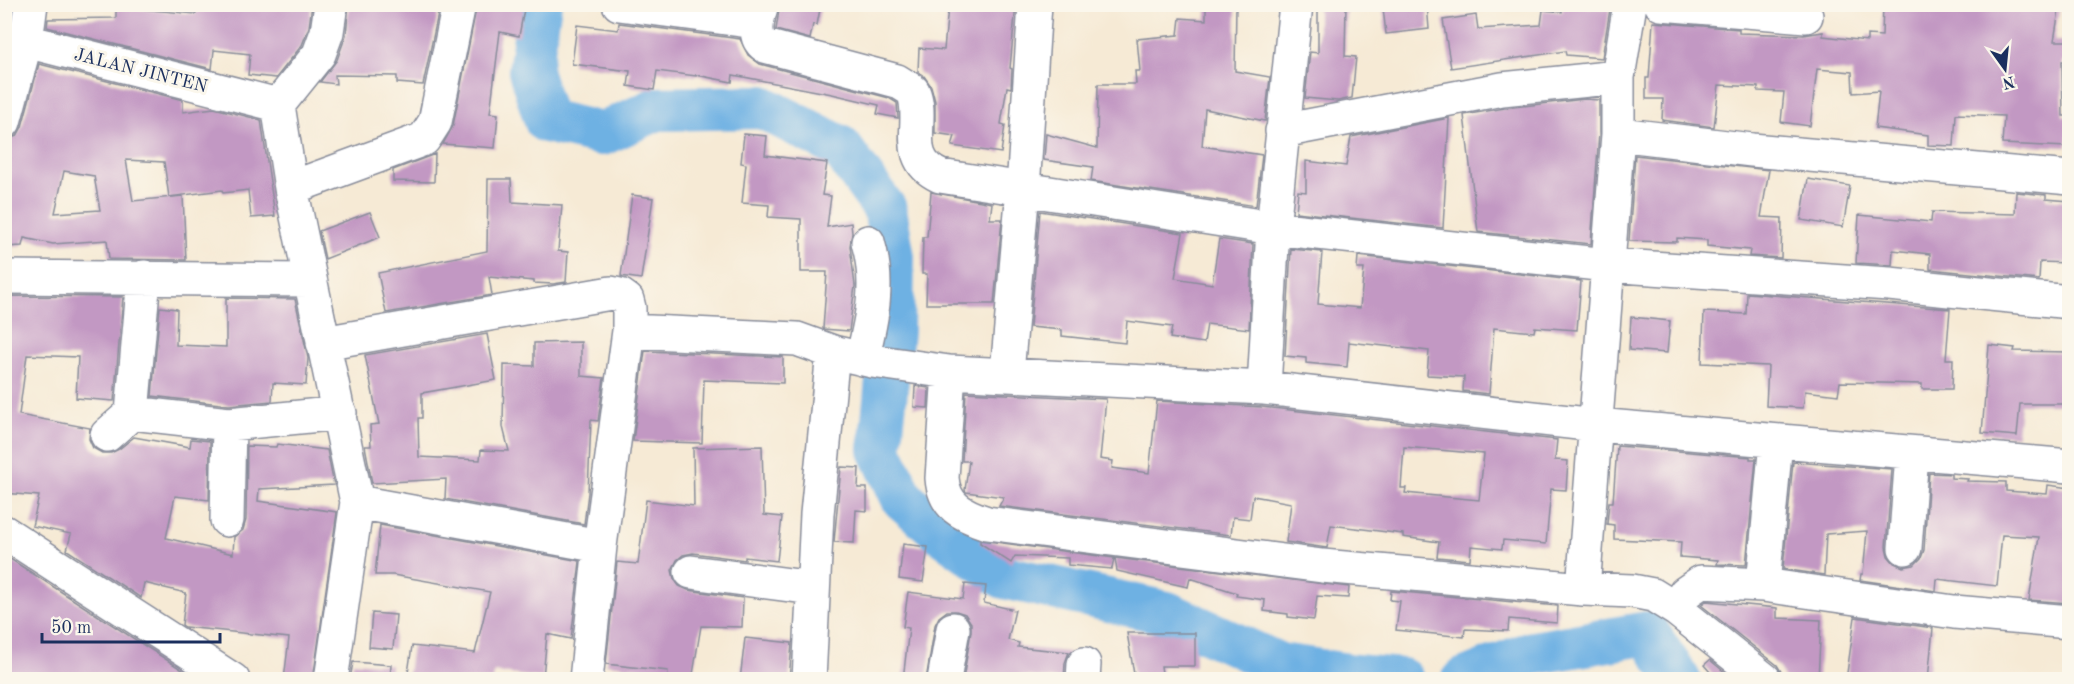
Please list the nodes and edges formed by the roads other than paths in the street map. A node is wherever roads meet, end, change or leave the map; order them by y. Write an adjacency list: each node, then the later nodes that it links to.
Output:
1 (31, 4): 11 (street)
2 (331, 4): 13 (street)
3 (459, 4): 18 (street)
4 (620, 4): 9 (street)
5 (1035, 4): 19 (street)
6 (1296, 4): 15 (street)
7 (1630, 4): 12 (street)
8 (1661, 4): 10 (street)
9 (759, 13): 19 (street)
10 (1806, 16)
11 (15, 40): 13 (street, JALAN JINTEN); 14 (street)
12 (1618, 77): 15 (street); 16 (street)
13 (278, 105): 18 (street)
14 (4, 122)
15 (1282, 130): 20 (street)
16 (1618, 134): 17 (street); 22 (street)
17 (2070, 178)
18 (291, 188): 25 (street)
19 (1023, 189): 20 (street); 31 (street)
20 (1273, 228): 22 (street); 32 (street)
21 (868, 242): 29 (street)
22 (1607, 265): 26 (street); 36 (street)
23 (4, 277): 24 (street)
24 (144, 277): 25 (street); 33 (street)
25 (310, 280): 28 (street)
26 (2070, 302)
27 (629, 331): 28 (street); 29 (street); 44 (street)
28 (322, 344): 34 (street)
29 (856, 358): 30 (street); 48 (street)
30 (949, 372): 31 (street); 49 (street)
31 (1007, 373): 32 (street)
32 (1264, 388): 36 (street)
33 (132, 413): 35 (street); 37 (street)
34 (340, 413): 35 (street); 41 (street)
35 (229, 424): 42 (street)
36 (1596, 425): 38 (street); 49 (street)
37 (107, 435)
38 (1776, 441): 39 (street); 47 (street)
39 (1912, 453): 40 (street); 45 (street)
40 (2070, 466)
41 (357, 502): 44 (street); 54 (street)
42 (227, 520)
43 (4, 532): 53 (street)
44 (600, 546): 55 (street)
45 (1905, 548)
46 (691, 572): 48 (street)
47 (1763, 585): 50 (street); 51 (street)
48 (813, 588): 56 (street)
49 (1583, 589): 50 (street)
50 (1677, 610): 58 (street)
51 (2070, 622)
52 (953, 629): 57 (street)
53 (233, 680)
54 (331, 680)
55 (586, 680)
56 (809, 680)
57 (944, 680)
58 (1765, 680)

